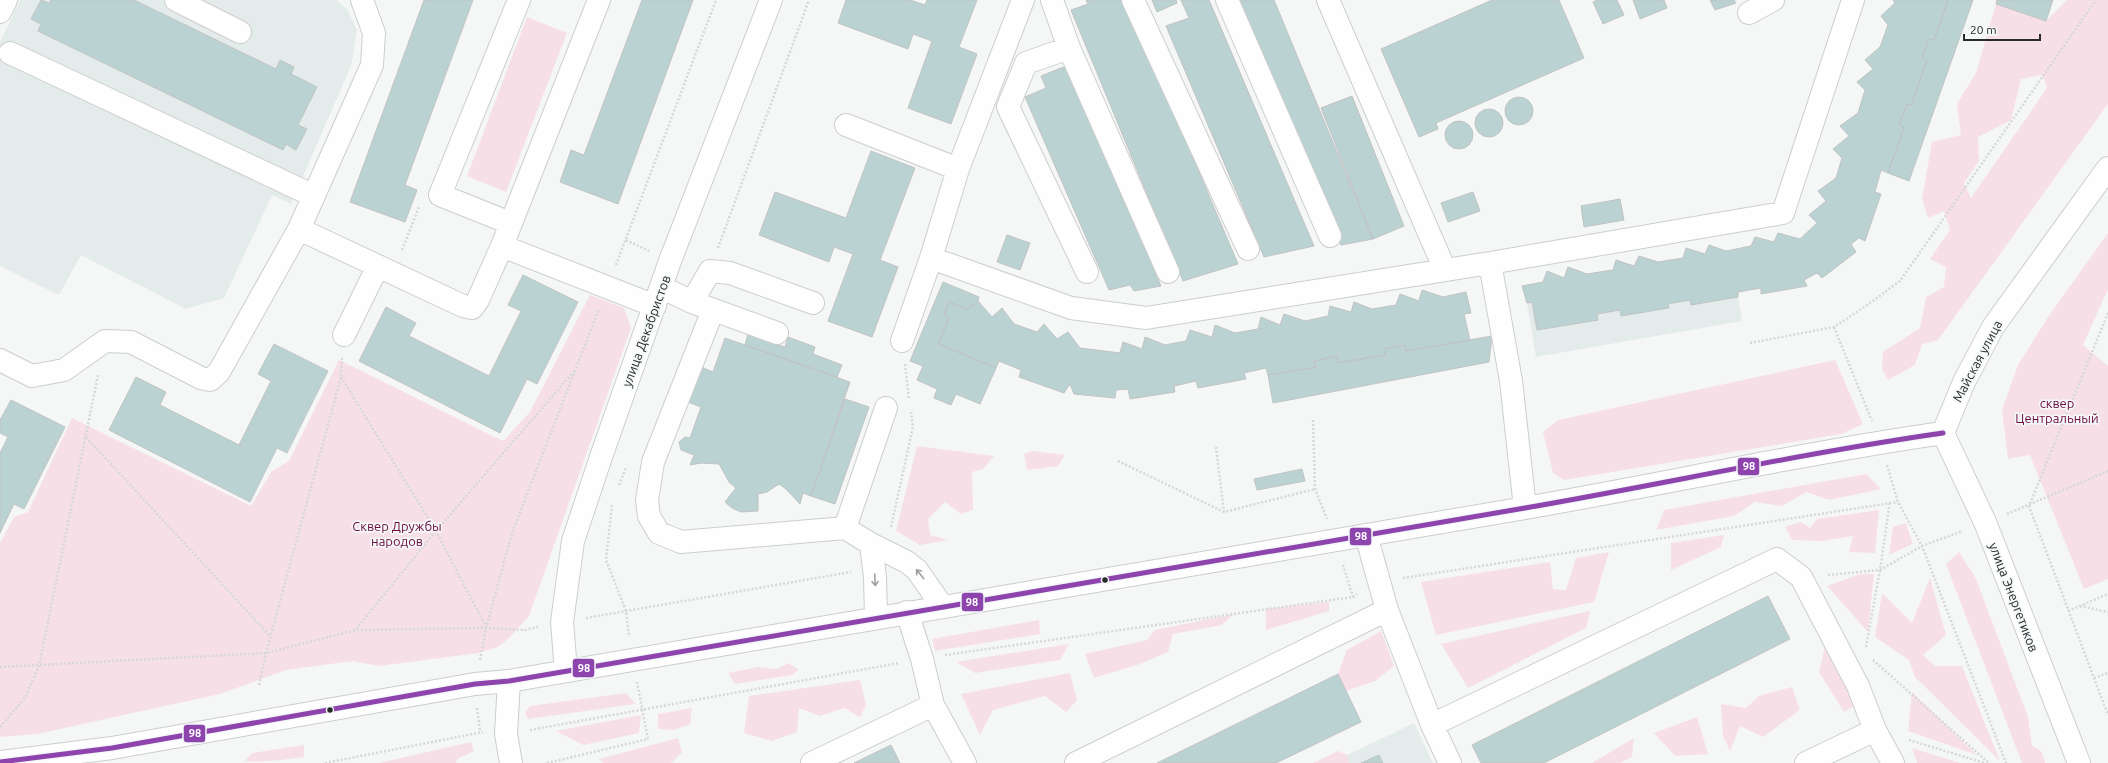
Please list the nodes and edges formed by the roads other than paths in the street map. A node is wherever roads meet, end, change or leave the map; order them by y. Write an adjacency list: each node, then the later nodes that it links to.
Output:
1 (6, 0): 14 (main road)
2 (176, 0): 16 (main road)
3 (362, 0): 22 (main road)
4 (519, 0): 23 (main road)
5 (599, 0): 23 (main road)
6 (771, 0): 34 (main road, улица Декабристов)
7 (1023, 0): 21 (main road)
8 (1052, 0): 17 (main road)
9 (1134, 0): 27 (main road)
10 (1227, 0): 25 (main road)
11 (1328, 0): 31 (main road)
12 (1773, 0): 15 (main road)
13 (1847, 1): 29 (main road)
14 (0, 12)
15 (1749, 13)
16 (240, 32)
17 (1069, 48): 32 (main road); 33 (main road)
18 (10, 53): 22 (main road)
19 (846, 125): 21 (main road)
20 (2108, 168): 43 (main road, Майская улица)
21 (958, 169): 28 (main road)
22 (314, 196): 24 (main road)
23 (510, 223): 26 (main road)
24 (299, 229): 30 (main road); 41 (main road)
25 (1330, 236)
26 (502, 246): 30 (main road); 34 (main road)
27 (1248, 249)
28 (931, 258): 31 (main road); 40 (main road)
29 (1490, 263): 31 (main road); 44 (main road)
30 (378, 266): 39 (main road)
31 (1445, 270)
32 (1087, 272)
33 (1168, 272)
34 (658, 296): 35 (main road); 52 (main road, улица Декабристов)
35 (692, 302): 36 (main road); 37 (main road)
36 (813, 303)
37 (713, 310): 38 (main road); 45 (main road)
38 (777, 333)
39 (344, 335)
40 (902, 341)
41 (1, 364)
42 (886, 408): 45 (main road)
43 (1942, 433): 44 (main road); 67 (main road, улица Энергетиков)
44 (1525, 508): 46 (main road)
45 (845, 528): 47 (main road)
46 (1366, 535): 48 (main road); 49 (main road)
47 (877, 555): 48 (main road, one-way to 47); 51 (main road, one-way to 51)
48 (942, 606): 50 (main road)
49 (1387, 610): 55 (main road); 63 (main road)
50 (906, 612): 51 (main road); 54 (main road)
51 (876, 617): 52 (main road)
52 (566, 671): 53 (main road)
53 (509, 681): 57 (main road); 60 (main road)
54 (933, 705): 61 (main road); 62 (main road)
55 (1432, 725): 56 (main road); 64 (main road)
56 (1875, 730): 65 (main road); 66 (main road)
57 (112, 748): 58 (main road); 59 (main road)
58 (0, 762)
59 (74, 763)
60 (511, 763)
61 (812, 763)
62 (965, 763)
63 (1076, 763)
64 (1450, 763)
65 (1806, 763)
66 (1893, 763)
67 (2079, 763)

